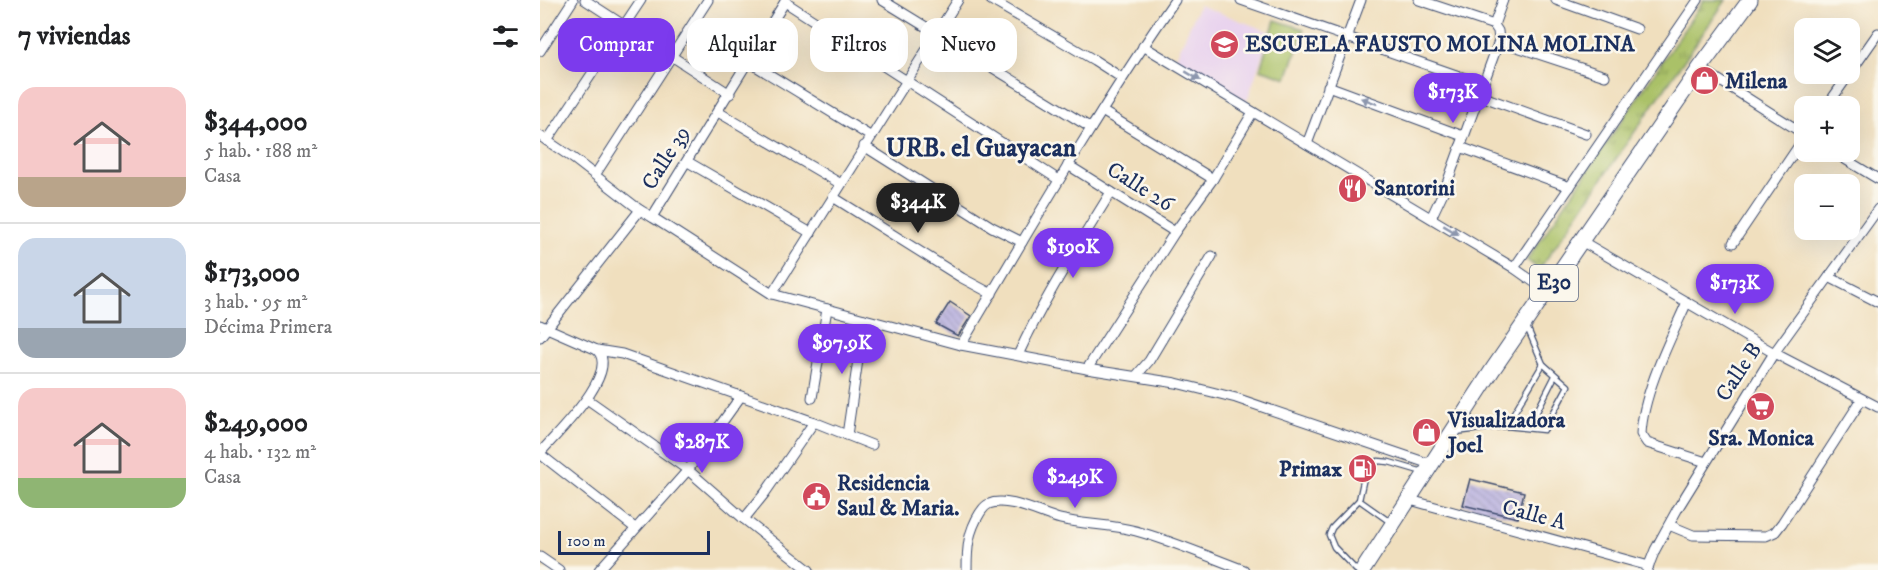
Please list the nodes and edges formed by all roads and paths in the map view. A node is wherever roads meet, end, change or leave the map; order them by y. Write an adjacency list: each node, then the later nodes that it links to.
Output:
1 (573, 0): 29 (street)
2 (585, 0): 18 (street)
3 (640, 0): 19 (street)
4 (708, 0): 30 (street)
5 (882, 0): 22 (street)
6 (958, 0): 21 (street)
7 (991, 0): 17 (street)
8 (1175, 0): 28 (street)
9 (1241, 0): 26 (street)
10 (1361, 0): 26 (street)
11 (1419, 0): 23 (street)
12 (1503, 0): 23 (street)
13 (1556, 0): 24 (street)
14 (1698, 0): 68 (street)
15 (1750, 0): 33 (main road, E30)
16 (785, 1): 20 (street, Calle 39); 41 (street)
17 (1002, 3): 40 (street)
18 (615, 18)
19 (629, 18)
20 (775, 18)
21 (946, 18)
22 (920, 24)
23 (1494, 26): 27 (street)
24 (1637, 29)
25 (1878, 33): 46 (street)
26 (1347, 37): 42 (street); 43 (street)
27 (1499, 41): 39 (street); 42 (street)
28 (1143, 46): 40 (street); 49 (street, one-way to 49)
29 (540, 51)
30 (675, 53)
31 (920, 59): 41 (street)
32 (675, 60): 44 (street)
33 (1700, 68): 51 (street); 78 (main road, E30)
34 (590, 72): 55 (street)
35 (663, 72): 63 (street)
36 (743, 72): 44 (street, Calle 39)
37 (765, 72): 53 (street)
38 (999, 72): 50 (street)
39 (1605, 76)
40 (1122, 78): 47 (street)
41 (906, 81): 53 (street); 66 (street)
42 (1482, 84): 45 (street)
43 (1328, 86): 54 (street, one-way to 43); 56 (street)
44 (730, 94): 48 (street, Calle 39)
45 (1478, 95): 52 (street); 54 (street)
46 (1834, 96)
47 (1102, 111): 50 (street); 64 (street)
48 (718, 112): 60 (street, Calle 39); 67 (street)
49 (1252, 112): 56 (street); 64 (street)
50 (1091, 128): 62 (street)
51 (1794, 128)
52 (1586, 134)
53 (870, 136): 57 (street)
54 (1464, 136): 58 (street)
55 (543, 138): 63 (street)
56 (1307, 144): 74 (street)
57 (864, 146): 67 (street); 77 (street)
58 (1460, 147): 68 (street); 74 (street)
59 (1794, 153): 79 (street)
60 (688, 162): 73 (street, Calle 39); 75 (street)
61 (1850, 162): 65 (street)
62 (1068, 165): 66 (street); 69 (street, Calle 26)
63 (595, 175): 72 (street)
64 (1213, 179): 76 (street)
65 (1878, 179)
66 (1059, 180): 77 (street)
67 (841, 184): 70 (street)
68 (1570, 187): 81 (street)
69 (1111, 192): 76 (street, Calle 26); 96 (street)
70 (833, 197): 75 (street); 85 (street)
71 (1878, 209): 82 (street, Calle B)
72 (640, 210): 73 (street, Calle 39); 91 (street, Calle 39)
73 (652, 217): 84 (street)
74 (1431, 218): 81 (street, one-way to 81)
75 (811, 232): 84 (street)
76 (1175, 232): 98 (street, Calle 26)
77 (1022, 242): 85 (street)
78 (1582, 242): 83 (main road, E30); 86 (street)
79 (1733, 243)
80 (1212, 256): 99 (street)
81 (1514, 268): 83 (street)
82 (1829, 277): 87 (street); 95 (street, Calle B)
83 (1548, 292): 90 (main road, E30)
84 (772, 294): 88 (street)
85 (992, 294): 93 (street)
86 (1687, 302): 95 (street); 113 (street)
87 (1878, 302)
88 (827, 309): 89 (street); 102 (street)
89 (864, 319): 93 (street); 110 (street)
90 (1526, 324): 97 (lane); 109 (main road, E30)
91 (544, 326): 92 (street, Calle 39); 94 (street)
92 (540, 337)
93 (961, 345): 96 (street)
94 (597, 350): 101 (street); 103 (street)
95 (1774, 353): 104 (street); 113 (street, Calle B)
96 (1018, 356): 98 (street)
97 (1543, 364): 100 (lane); 107 (lane)
98 (1087, 369): 99 (street)
99 (1136, 376): 114 (street)
100 (1555, 376): 108 (lane); 108 (lane)
101 (741, 396): 106 (street); 115 (street)
102 (812, 398)
103 (587, 399): 112 (street); 115 (street)
104 (1862, 399): 105 (street); 120 (street)
105 (1878, 407)
106 (814, 422): 110 (street); 118 (street)
107 (1506, 426): 108 (lane); 109 (lane)
108 (1529, 428)
109 (1452, 433): 114 (main road, E30)
110 (847, 435): 111 (street)
111 (872, 445)
112 (540, 454): 121 (street)
113 (1706, 462): 120 (street, Calle B)
114 (1428, 469): 116 (lane); 117 (main road, E30)
115 (688, 470): 118 (street); 121 (street)
116 (1359, 500): 119 (lane); 129 (lane)
117 (1410, 500): 119 (main road, E30); 123 (street, Calle A)
118 (744, 519): 126 (street)
119 (1394, 524): 130 (main road, E30)
120 (1669, 525): 123 (street, Calle B)
121 (635, 528): 125 (street)
122 (540, 557): 124 (street)
123 (1648, 568)
124 (559, 570)
125 (599, 570)
126 (809, 570)
127 (968, 570): 128 (street)
128 (1244, 570)
129 (1356, 570)
130 (1363, 570)

